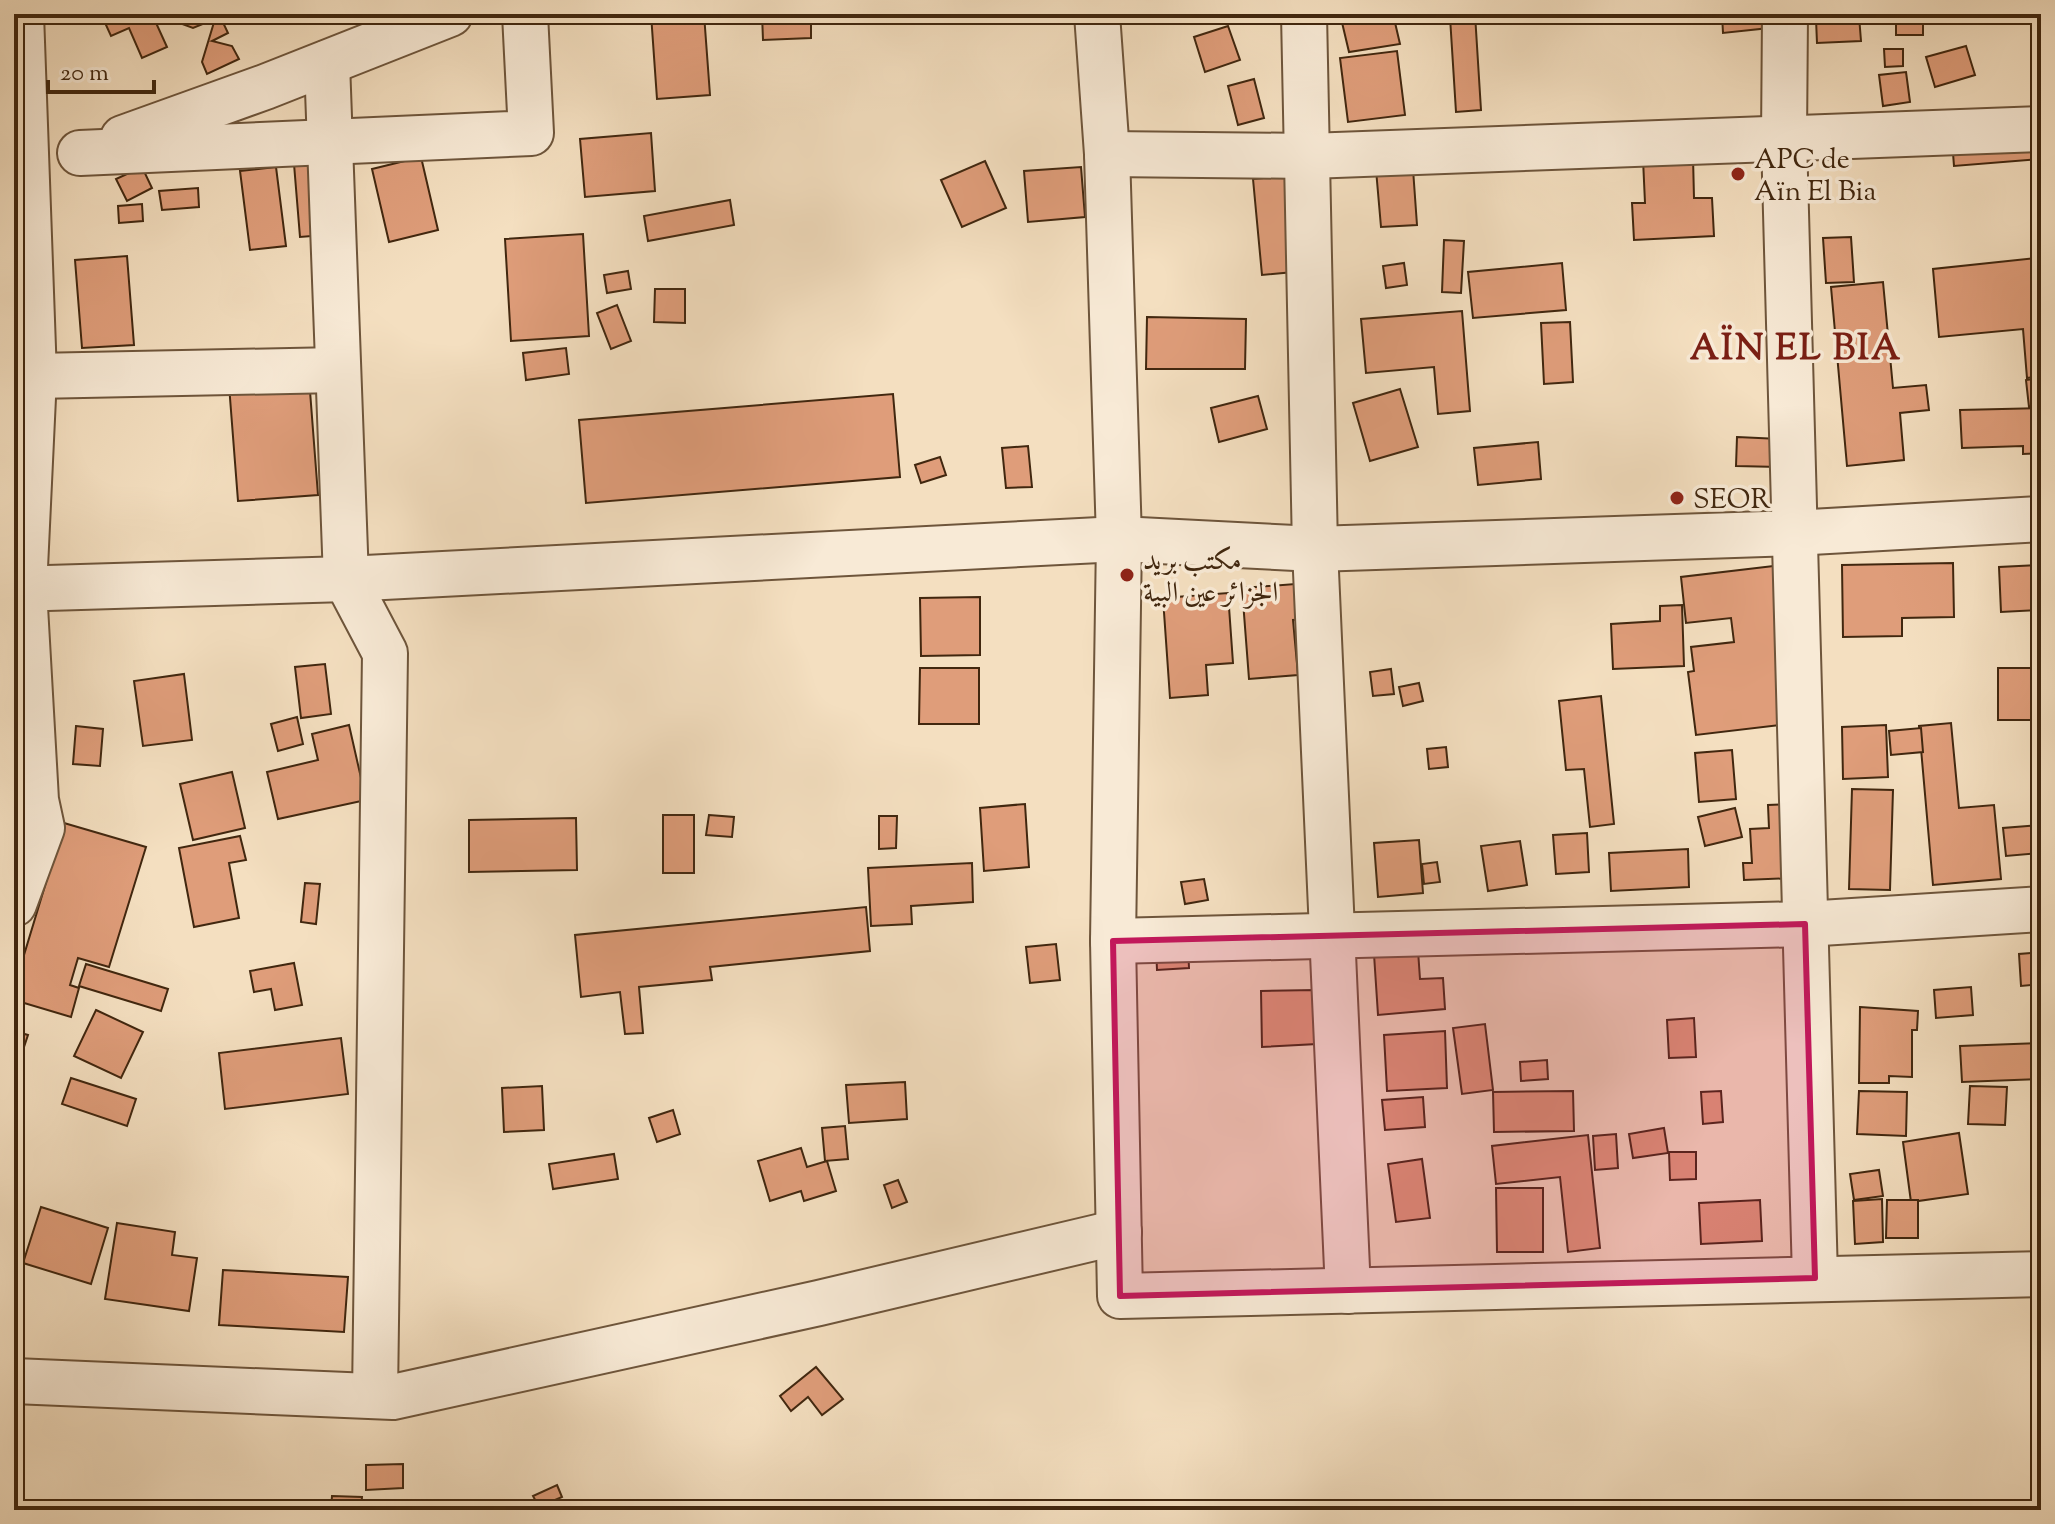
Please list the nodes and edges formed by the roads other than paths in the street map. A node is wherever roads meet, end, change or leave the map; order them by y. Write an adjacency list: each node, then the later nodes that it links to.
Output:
1 (21, 14): 8 (street)
2 (450, 14): 7 (street)
3 (525, 14): 11 (street)
4 (1097, 14): 13 (street)
5 (1304, 14): 15 (street)
6 (1785, 14): 10 (street)
7 (327, 63): 11 (street); 12 (street)
8 (18, 90): 14 (street)
9 (2041, 129): 10 (street)
10 (1784, 139): 15 (street); 19 (street)
11 (329, 141): 12 (street); 16 (street)
12 (80, 153): 14 (street)
13 (1107, 154): 15 (street); 20 (street)
14 (27, 156): 17 (street)
15 (1309, 156): 21 (street)
16 (338, 370): 17 (street); 22 (street)
17 (34, 376): 23 (street)
18 (2041, 519): 19 (street)
19 (1793, 533): 21 (street); 26 (street)
20 (1119, 539): 21 (street); 22 (street); 28 (street)
21 (1315, 549): 27 (street)
22 (346, 579): 23 (street); 34 (street)
23 (19, 589): 24 (street)
24 (14, 904)
25 (2041, 909): 26 (street)
26 (1805, 924): 27 (street); 31 (street)
27 (1332, 936): 28 (street); 32 (street)
28 (1113, 941): 29 (street)
29 (1119, 1232): 32 (street); 34 (street)
30 (2041, 1274): 31 (street)
31 (1815, 1278): 32 (street)
32 (1348, 1291)
33 (14, 1381): 34 (street)
34 (375, 1396)

